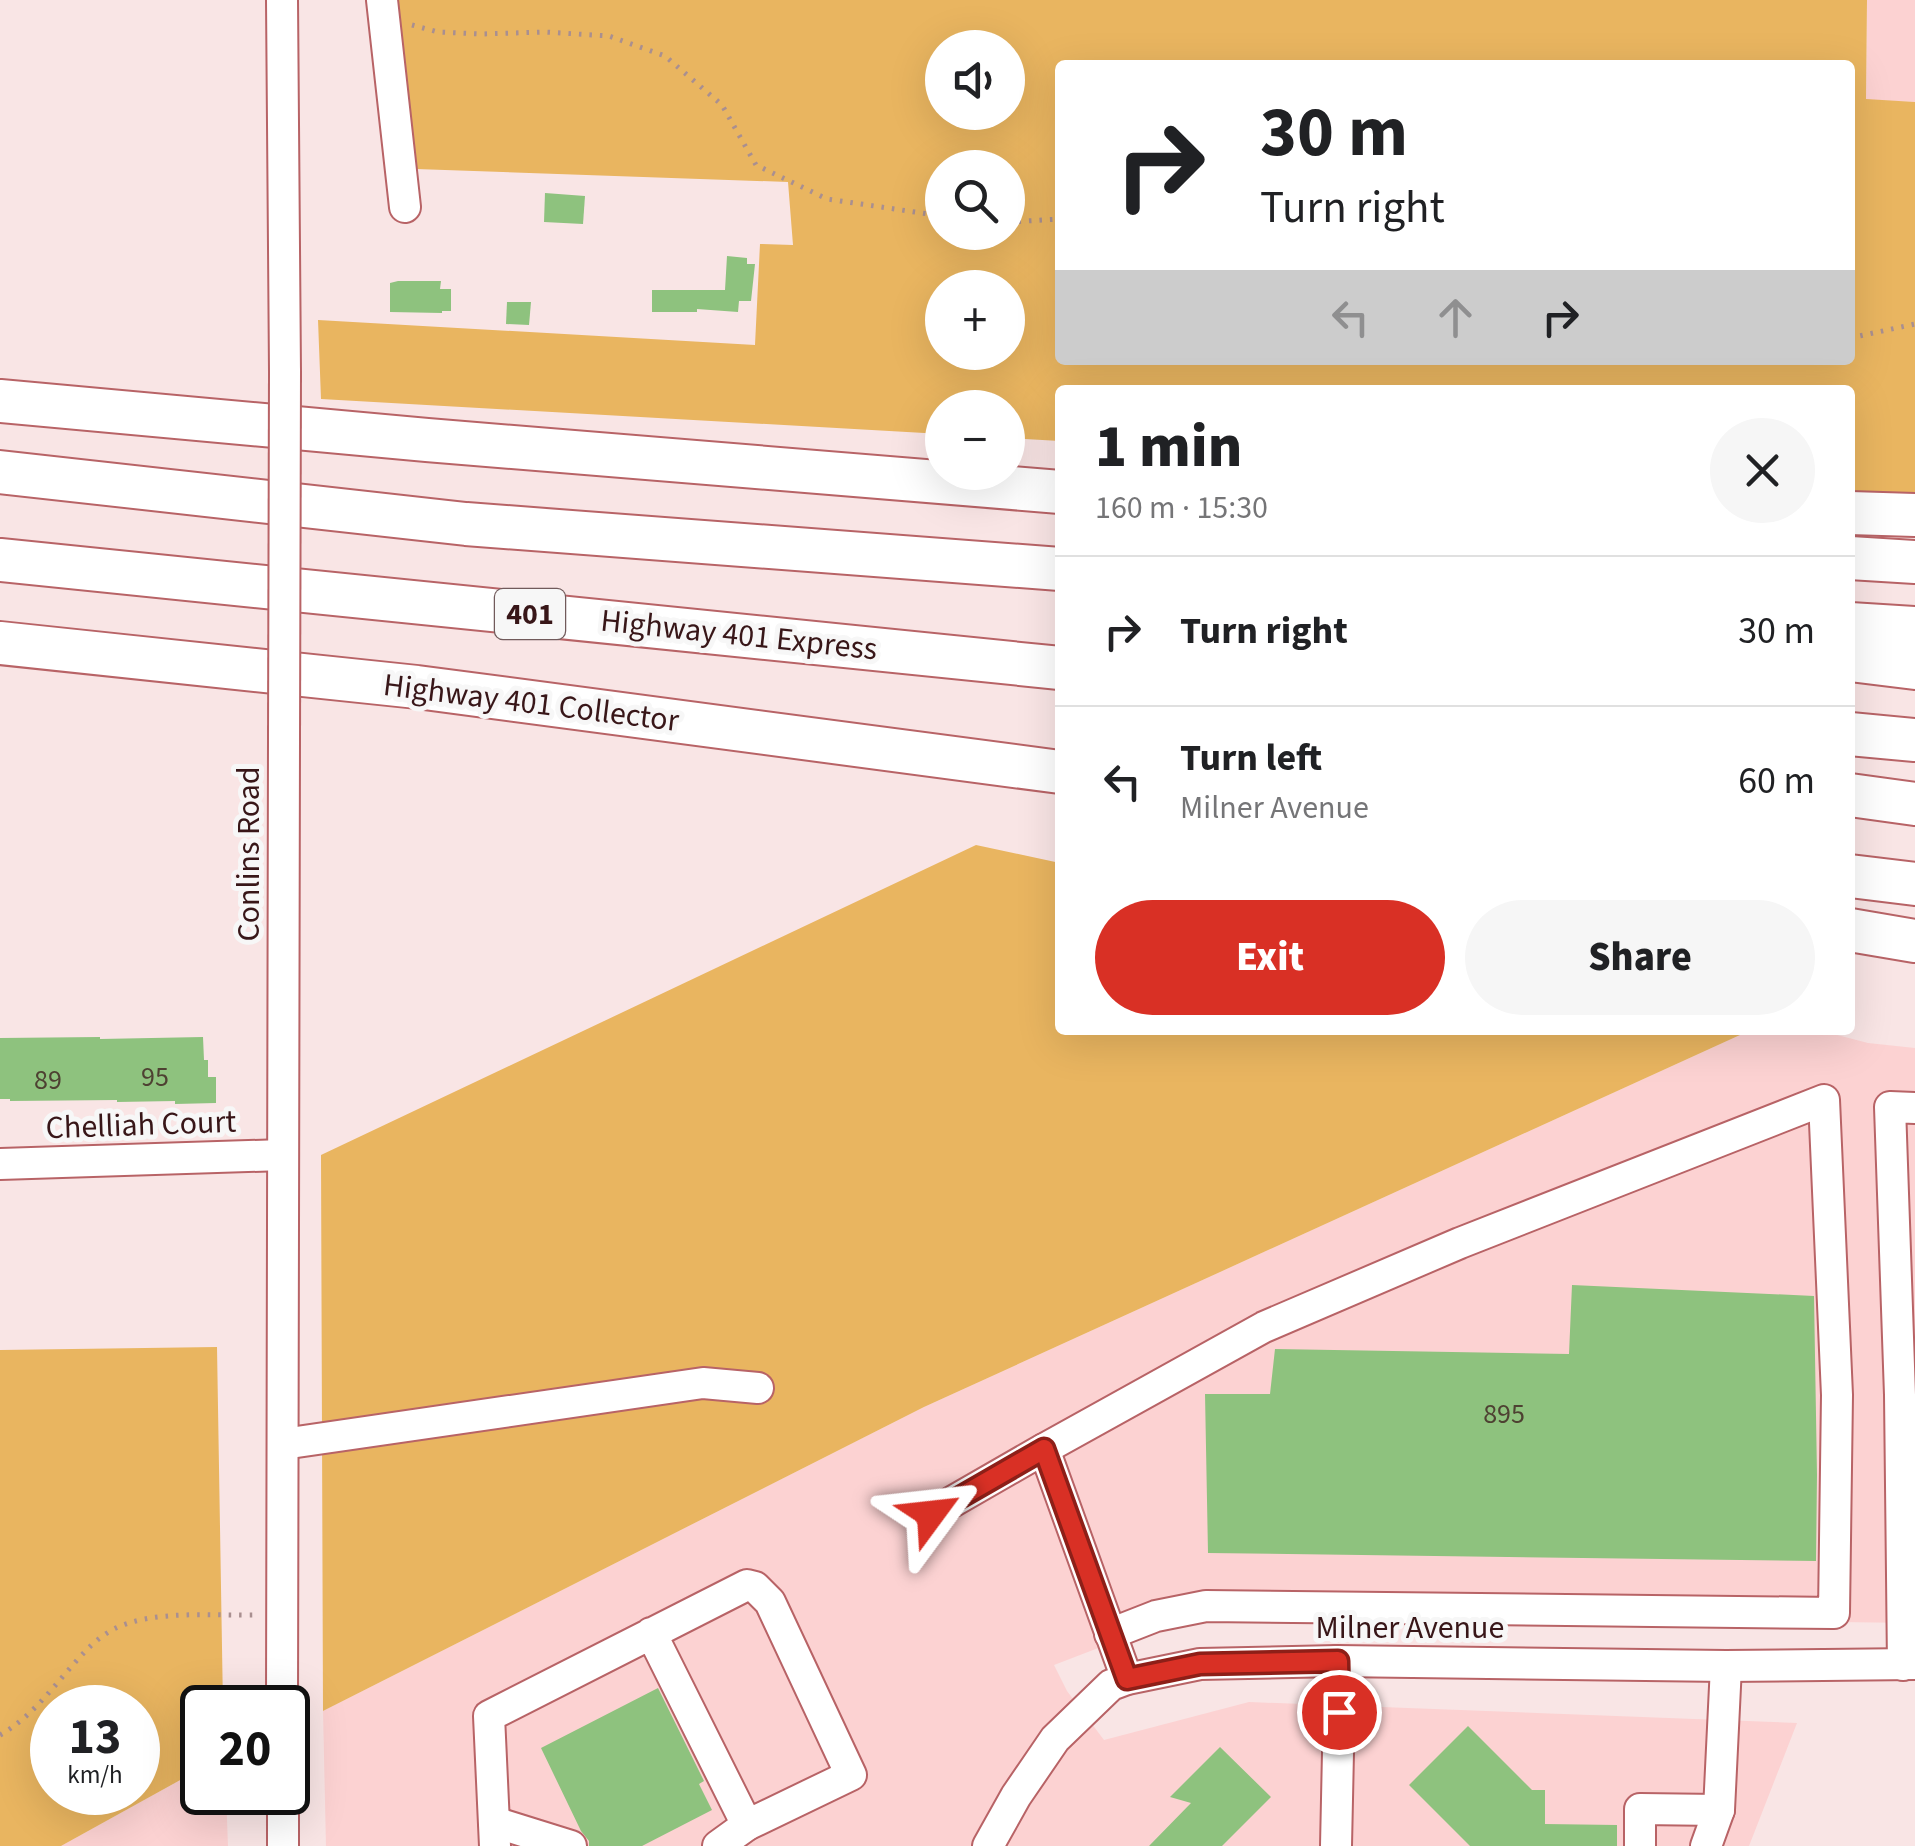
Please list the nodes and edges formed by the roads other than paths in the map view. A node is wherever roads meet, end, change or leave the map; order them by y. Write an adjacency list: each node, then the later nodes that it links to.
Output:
1 (282, 0): 29 (street, Conlins Road, bridge)
2 (383, 9): 3 (street)
3 (405, 207)
4 (0, 401): 6 (highway)
5 (0, 472): 12 (highway)
6 (1055, 492)
7 (1855, 514): 8 (highway)
8 (1915, 516)
9 (1855, 558): 11 (highway)
10 (0, 560): 17 (highway, Highway 401 Express / 401)
11 (1915, 562)
12 (1055, 569)
13 (1855, 624): 14 (highway)
14 (1915, 628)
15 (0, 643): 21 (highway, Highway 401 Collector)
16 (1855, 661): 18 (highway)
17 (1055, 667)
18 (1915, 668)
19 (1855, 734): 20 (highway)
20 (1915, 740)
21 (1055, 771)
22 (1855, 796): 23 (highway)
23 (1915, 804)
24 (1855, 877): 25 (highway)
25 (1915, 884)
26 (1855, 931): 27 (highway)
27 (1915, 941)
28 (1915, 1108): 31 (street)
29 (283, 1156): 30 (street, Chelliah Court); 33 (street, Conlins Road)
30 (0, 1164)
31 (1906, 1304): 36 (street)
32 (758, 1388): 33 (street)
33 (283, 1444): 43 (street, Conlins Road)
34 (1044, 1449): 35 (street); 38 (street); 38 (street)
35 (931, 1514)
36 (1908, 1522): 40 (street)
37 (651, 1633): 46 (street); 46 (street); 47 (street)
38 (1110, 1634): 42 (street)
39 (1338, 1661): 41 (street, Milner Avenue); 42 (street, Milner Avenue); 52 (street)
40 (1909, 1664): 41 (street, Milner Avenue)
41 (1726, 1666): 44 (street)
42 (1127, 1679): 51 (street, Milner Avenue)
43 (282, 1685)
44 (1719, 1810): 53 (street); 54 (street)
45 (282, 1815): 48 (street)
46 (747, 1825): 50 (street)
47 (495, 1834): 49 (street)
48 (283, 1846)
49 (571, 1846)
50 (718, 1846)
51 (988, 1846)
52 (1336, 1846)
53 (1640, 1846)
54 (1706, 1846)

